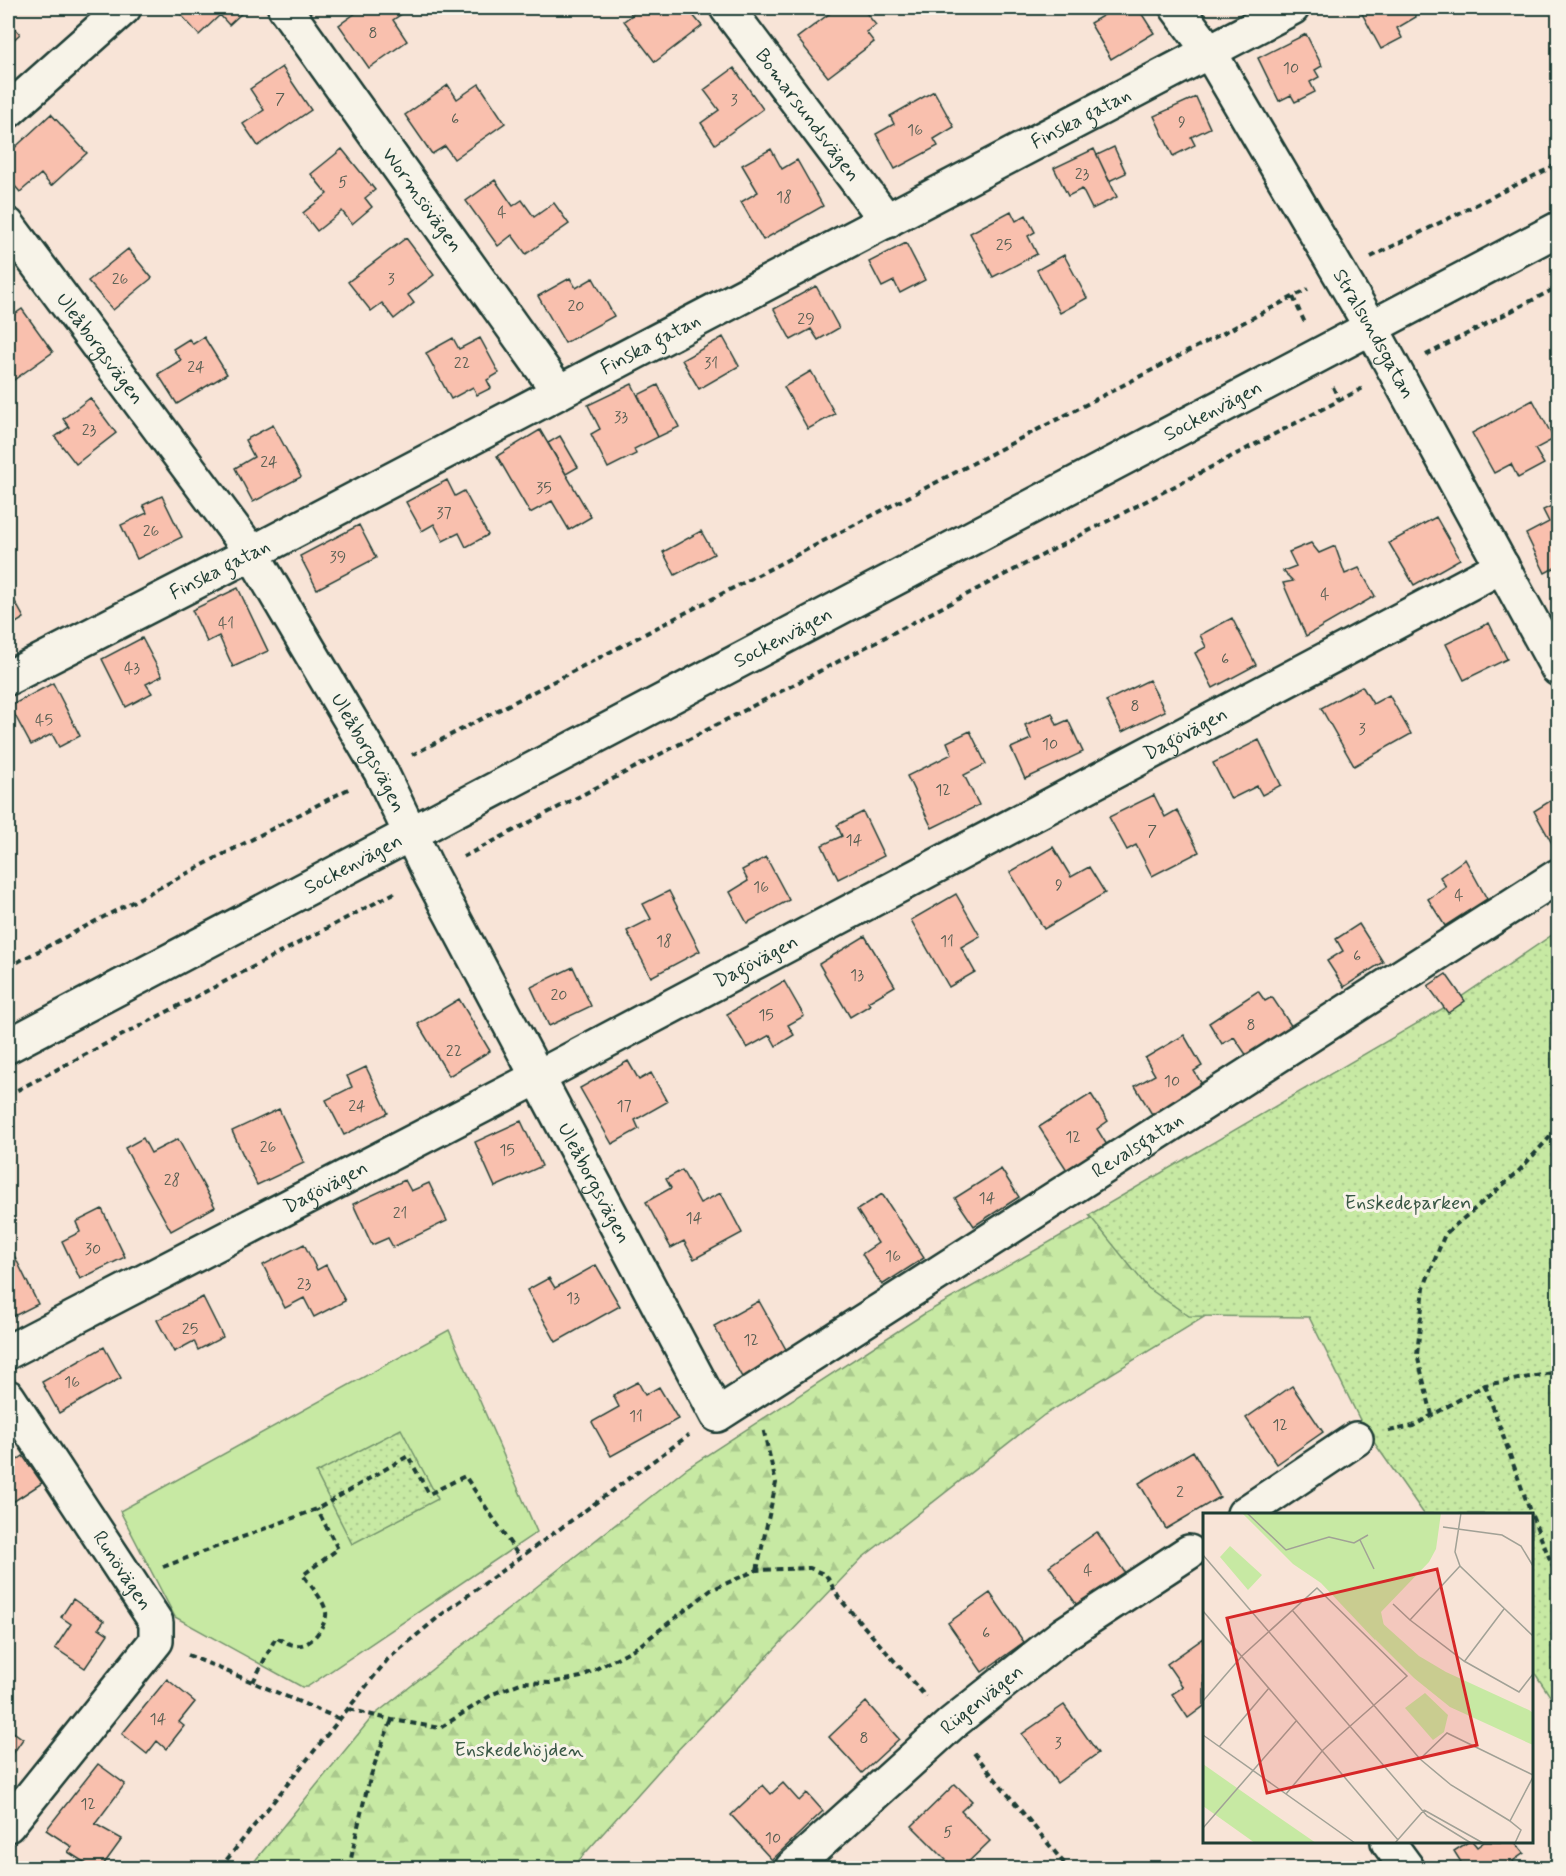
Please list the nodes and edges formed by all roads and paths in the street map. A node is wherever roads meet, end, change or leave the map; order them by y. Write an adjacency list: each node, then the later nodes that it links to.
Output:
1 (124, 8): 7 (street)
2 (285, 8): 16 (street, Wormsövägen)
3 (727, 8): 9 (street, Bomarsundsvägen)
4 (1177, 8): 6 (street, Stralsundsgatan)
5 (1292, 8): 6 (street, Finska gatan)
6 (1209, 51): 9 (street, Finska gatan); 12 (street, Stralsundsgatan)
7 (8, 111)
8 (1558, 164): 12 (path)
9 (886, 221): 16 (street, Finska gatan)
10 (8, 225): 17 (street, Uleåborgsvägen)
11 (1558, 228): 14 (street, Sockenvägen)
12 (1338, 274): 14 (street, Stralsundsgatan); 21 (path)
13 (1558, 287): 15 (path)
14 (1371, 327): 15 (street, Stralsundsgatan); 22 (street, Sockenvägen)
15 (1395, 371): 18 (street, Stralsundsgatan); 23 (path)
16 (559, 393): 17 (street, Finska gatan)
17 (252, 553): 20 (street, Finska gatan); 21 (street, Uleåborgsvägen)
18 (1502, 566): 19 (street, Stralsundsgatan); 27 (street, Dagövägen)
19 (1558, 669)
20 (8, 678)
21 (381, 772): 22 (street, Uleåborgsvägen); 25 (path)
22 (412, 834): 23 (street, Uleåborgsvägen); 26 (street, Sockenvägen)
23 (430, 874): 27 (street, Uleåborgsvägen); 28 (path)
24 (1558, 876): 33 (street, Revalsgatan)
25 (8, 967)
26 (8, 1046)
27 (538, 1077): 30 (street, Dagövägen); 35 (street, Uleåborgsvägen)
28 (8, 1095)
29 (1558, 1128): 36 (path)
30 (8, 1352)
31 (1558, 1372): 32 (path)
32 (1485, 1385): 36 (path); 40 (path)
33 (752, 1392): 35 (street, Revalsgatan); 44 (path)
34 (8, 1397): 46 (street, Runövägen)
35 (717, 1415): 43 (path)
36 (1432, 1415): 37 (path)
37 (1356, 1439): 39 (street)
38 (317, 1509): 43 (path); 46 (path); 48 (path)
39 (1247, 1513)
40 (1530, 1513)
41 (1533, 1520): 45 (path)
42 (1199, 1556): 52 (street, Rügenvägen)
43 (520, 1558): 49 (path)
44 (757, 1570): 51 (path); 52 (path)
45 (1558, 1579)
46 (128, 1580): 47 (street, Runövägen)
47 (156, 1641): 48 (path); 53 (street)
48 (253, 1682): 50 (path)
49 (349, 1709): 50 (path); 51 (path)
50 (340, 1719): 55 (path)
51 (392, 1720): 56 (path)
52 (951, 1724): 57 (street, Rügenvägen); 58 (path)
53 (8, 1825)
54 (1389, 1843): 59 (street)
55 (220, 1869)
56 (349, 1869)
57 (792, 1869)
58 (1068, 1869)
59 (1407, 1869)

